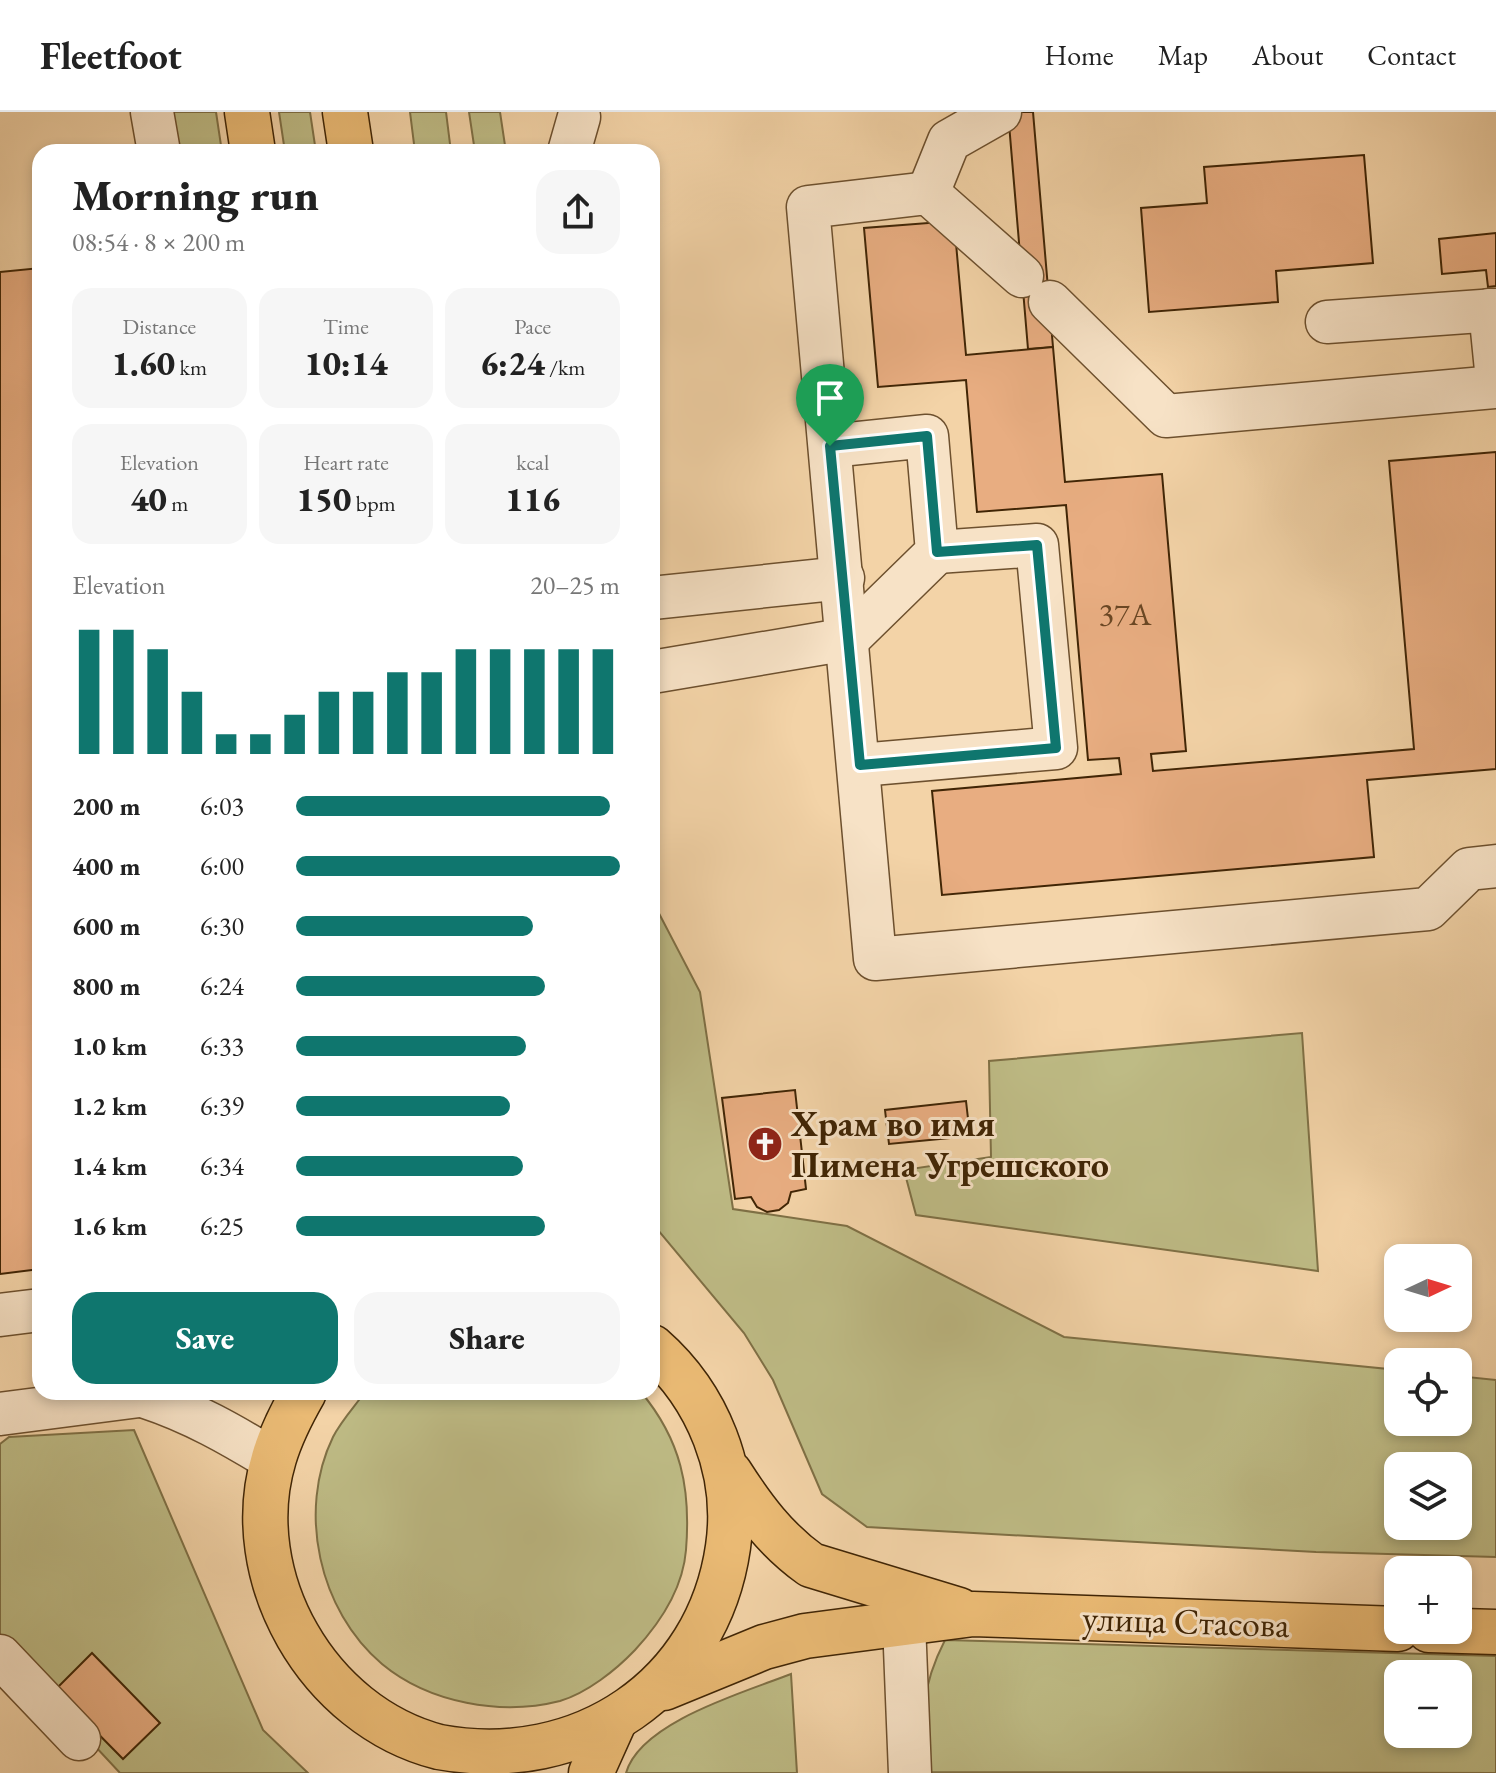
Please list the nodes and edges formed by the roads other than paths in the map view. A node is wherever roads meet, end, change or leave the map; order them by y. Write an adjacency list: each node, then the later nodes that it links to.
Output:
1 (152, 112): 5 (street)
2 (247, 112): 6 (main road)
3 (345, 112): 7 (main road)
4 (1000, 112): 8 (street)
5 (158, 144)
6 (252, 144)
7 (350, 144)
8 (928, 193): 12 (street); 13 (street)
9 (1493, 310): 10 (street); 11 (street)
10 (1327, 322)
11 (1496, 370)
12 (1496, 387)
13 (830, 446): 14 (street); 15 (street)
14 (937, 552): 17 (street); 19 (street)
15 (843, 578): 16 (street); 17 (street)
16 (660, 597)
17 (848, 639): 18 (street); 19 (street)
18 (660, 671)
19 (860, 765): 20 (street)
20 (1496, 866)
21 (32, 1311): 22 (street)
22 (0, 1315)
23 (660, 1354): 29 (main road)
24 (111, 1400): 27 (street)
25 (168, 1400): 28 (street)
26 (299, 1400): 28 (main road)
27 (0, 1414)
28 (273, 1460): 39 (main road)
29 (725, 1466): 30 (main road, улица Стасова); 36 (main road)
30 (973, 1614): 31 (main road, улица Стасова); 32 (main road, улица Стасова)
31 (904, 1623): 36 (main road, улица Стасова); 41 (street)
32 (1384, 1629)
33 (1472, 1631): 34 (main road)
34 (1496, 1632)
35 (0, 1656): 38 (street)
36 (659, 1690): 37 (main road)
37 (613, 1724): 39 (main road); 40 (main road)
38 (79, 1739)
39 (447, 1760)
40 (591, 1773)
41 (910, 1773)

